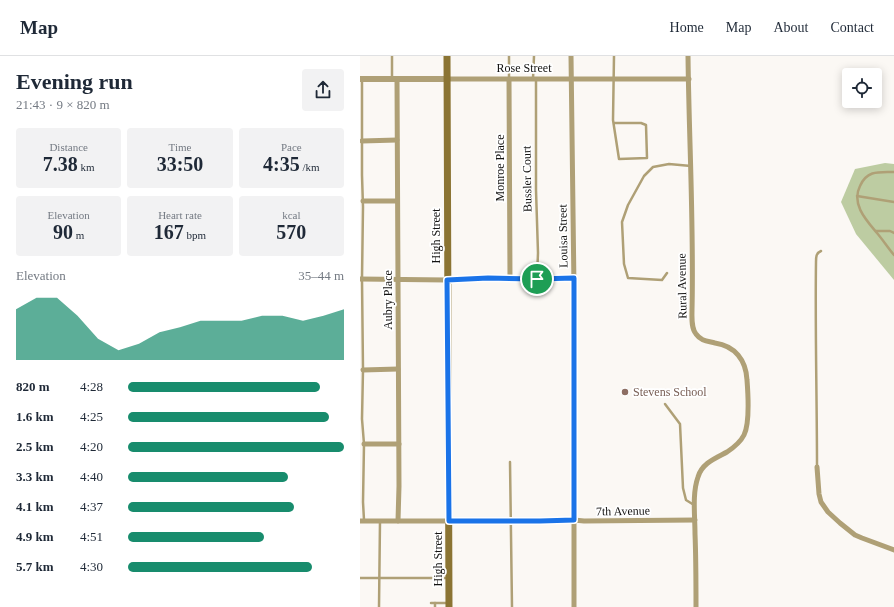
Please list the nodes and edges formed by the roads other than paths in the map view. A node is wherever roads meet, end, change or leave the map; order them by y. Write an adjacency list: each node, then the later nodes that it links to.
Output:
1 (392, 56): 9 (lane, Aubry Place)
2 (447, 56): 10 (main road, High Street)
3 (509, 56): 11 (lane, Monroe Place)
4 (534, 56): 12 (lane, Bussler Court)
5 (571, 56): 13 (street, Louisa Street)
6 (614, 56): 14 (lane)
7 (688, 56): 15 (street, Rural Avenue)
8 (361, 79): 9 (street, Rose Street); 18 (lane)
9 (395, 79): 10 (street, Rose Street); 17 (street, Aubry Place)
10 (447, 79): 11 (street, Rose Street); 35 (main road, High Street)
11 (510, 79): 12 (street, Rose Street); 32 (street, Monroe Place)
12 (535, 79): 13 (street, Rose Street); 33 (lane, Bussler Court)
13 (572, 79): 14 (street, Rose Street); 30 (street, Louisa Street)
14 (613, 79): 15 (street, Rose Street); 16 (lane)
15 (688, 80): 19 (street, Rural Avenue)
16 (614, 123): 16 (lane)
17 (397, 140): 18 (street); 23 (street, Aubry Place)
18 (362, 141): 22 (lane)
19 (691, 166): 29 (lane); 43 (street, Rural Avenue)
20 (894, 172): 21 (lane)
21 (857, 196): 24 (lane); 25 (lane)
22 (363, 201): 23 (street); 31 (lane)
23 (397, 201): 34 (street, Aubry Place)
24 (894, 202)
25 (875, 231): 26 (lane); 28 (lane)
26 (894, 233)
27 (821, 251): 42 (lane)
28 (894, 255)
29 (667, 273)
30 (574, 278): 33 (street); 44 (street, Louisa Street)
31 (361, 279): 34 (street); 37 (lane)
32 (510, 279): 33 (street); 35 (street)
33 (537, 279)
34 (398, 280): 35 (street); 36 (street, Aubry Place)
35 (447, 280): 49 (main road, High Street)
36 (398, 369): 37 (street); 40 (street, Aubry Place)
37 (365, 370): 39 (lane)
38 (665, 404): 43 (lane)
39 (364, 444): 40 (street); 46 (lane)
40 (399, 444): 48 (street, Aubry Place)
41 (510, 462): 50 (lane)
42 (817, 467): 51 (street)
43 (694, 505): 45 (street, Rural Avenue)
44 (574, 520): 45 (street, 7th Avenue); 50 (street, 7th Avenue); 61 (street, Louisa Street)
45 (695, 520): 62 (street, Rural Avenue)
46 (362, 521): 47 (street, 7th Avenue)
47 (380, 521): 48 (street, 7th Avenue); 53 (lane)
48 (398, 521): 49 (street, 7th Avenue)
49 (449, 521): 50 (street, 7th Avenue); 54 (main road, High Street)
50 (511, 521): 60 (lane)
51 (894, 550)
52 (360, 578): 53 (lane)
53 (379, 578): 54 (lane); 58 (lane)
54 (448, 578): 57 (main road, High Street)
55 (431, 603): 56 (lane)
56 (435, 603): 57 (lane); 59 (lane)
57 (449, 605)
58 (379, 607)
59 (435, 607)
60 (512, 607)
61 (574, 607)
62 (696, 607)

